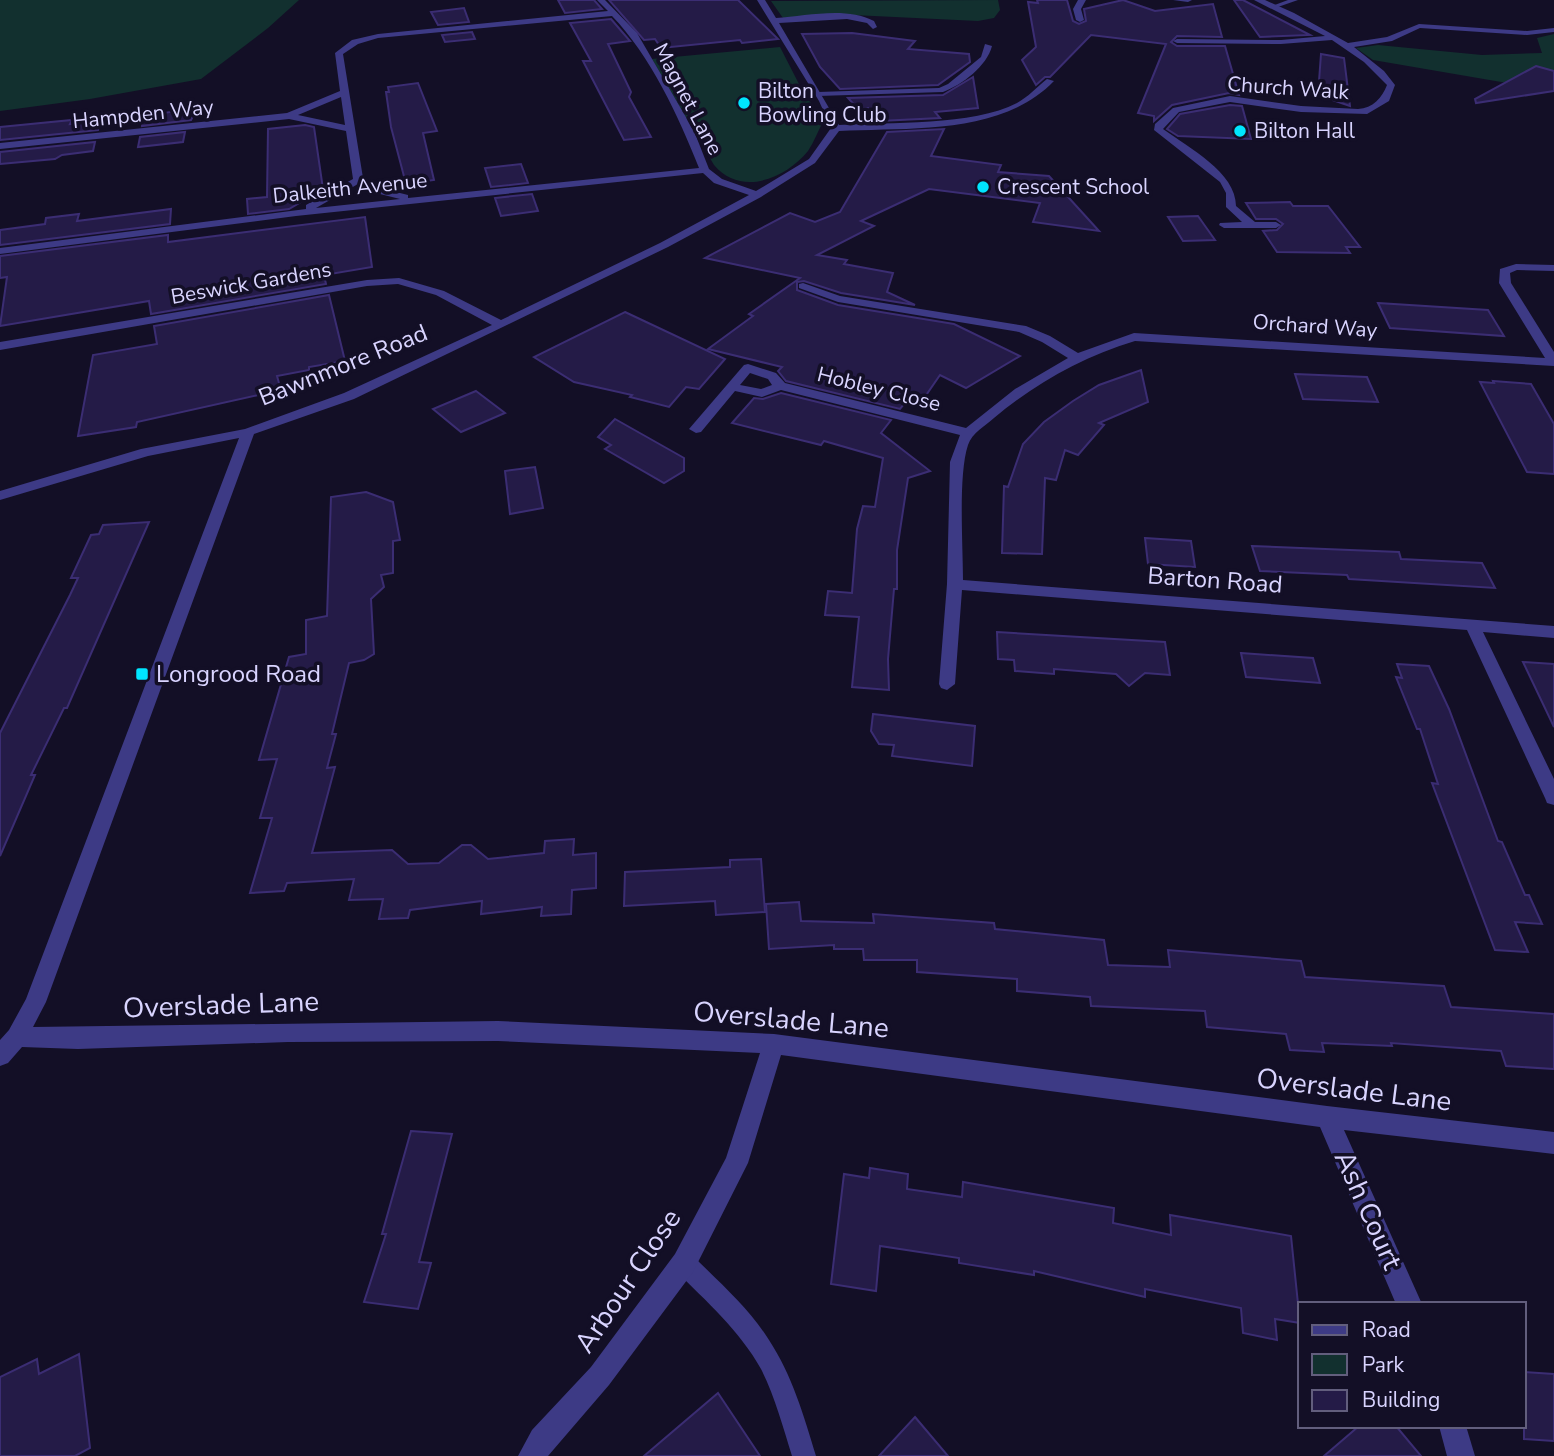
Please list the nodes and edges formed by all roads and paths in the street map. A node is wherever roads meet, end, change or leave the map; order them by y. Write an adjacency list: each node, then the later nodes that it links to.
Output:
1 (601, 0): 9 (street, Magnet Lane)
2 (761, 0): 11 (street)
3 (1082, 0): 10 (street)
4 (1177, 0): 5 (street)
5 (1188, 0)
6 (1258, 0): 8 (street, Church Walk)
7 (1295, 0): 8 (lane)
8 (1275, 6): 14 (street, Church Walk)
9 (615, 13): 19 (street); 25 (street, Magnet Lane)
10 (1080, 20)
11 (773, 21): 12 (street); 20 (street)
12 (873, 27)
13 (1554, 30): 17 (street)
14 (1332, 38): 15 (street); 17 (street, Church Walk)
15 (1177, 41)
16 (988, 46): 20 (lane)
17 (1346, 46): 30 (street, Church Walk)
18 (1050, 81): 22 (street)
19 (345, 92): 21 (street, Hampden Way); 23 (street)
20 (818, 94): 22 (street)
21 (289, 116): 23 (street, Hampden Way); 24 (street, Hampden Way)
22 (836, 128): 27 (street, Bawnmore Road)
23 (351, 129): 26 (street)
24 (0, 146)
25 (705, 170): 27 (street, Magnet Lane); 28 (street, Dalkeith Avenue)
26 (358, 180): 28 (street); 29 (street)
27 (757, 195): 36 (street, Bawnmore Road)
28 (415, 200): 29 (street, Dalkeith Avenue)
29 (296, 213): 33 (street, Dalkeith Avenue)
30 (1251, 224): 31 (street); 32 (street)
31 (1224, 225)
32 (1276, 225)
33 (0, 251)
34 (1554, 268): 39 (street)
35 (803, 286): 38 (street)
36 (501, 325): 37 (street, Beswick Gardens); 43 (street, Bawnmore Road)
37 (0, 346)
38 (1077, 358): 39 (street, Orchard Way); 44 (street, Orchard Way)
39 (1554, 362)
40 (780, 386): 41 (street, Hobley Close); 41 (street, Hobley Close); 44 (street, Hobley Close)
41 (732, 387): 42 (street, Hobley Close)
42 (696, 429)
43 (248, 432): 45 (street); 51 (street, Bawnmore Road)
44 (968, 433): 46 (street)
45 (0, 495)
46 (955, 584): 47 (street, Barton Road); 49 (street)
47 (1472, 625): 48 (street, Barton Road); 50 (street)
48 (1554, 632)
49 (947, 684)
50 (1554, 798)
51 (17, 1037): 52 (street, Overslade Lane); 53 (street, Bawnmore Road)
52 (774, 1044): 54 (street, Overslade Lane); 56 (street, Arbour Close)
53 (0, 1056)
54 (1327, 1117): 55 (street, Overslade Lane); 57 (street, Ash Court)
55 (1554, 1143)
56 (684, 1263): 59 (street, Arbour Close); 60 (lane)
57 (1408, 1302)
58 (1453, 1428): 61 (street)
59 (532, 1456)
60 (804, 1456)
61 (1461, 1456)

